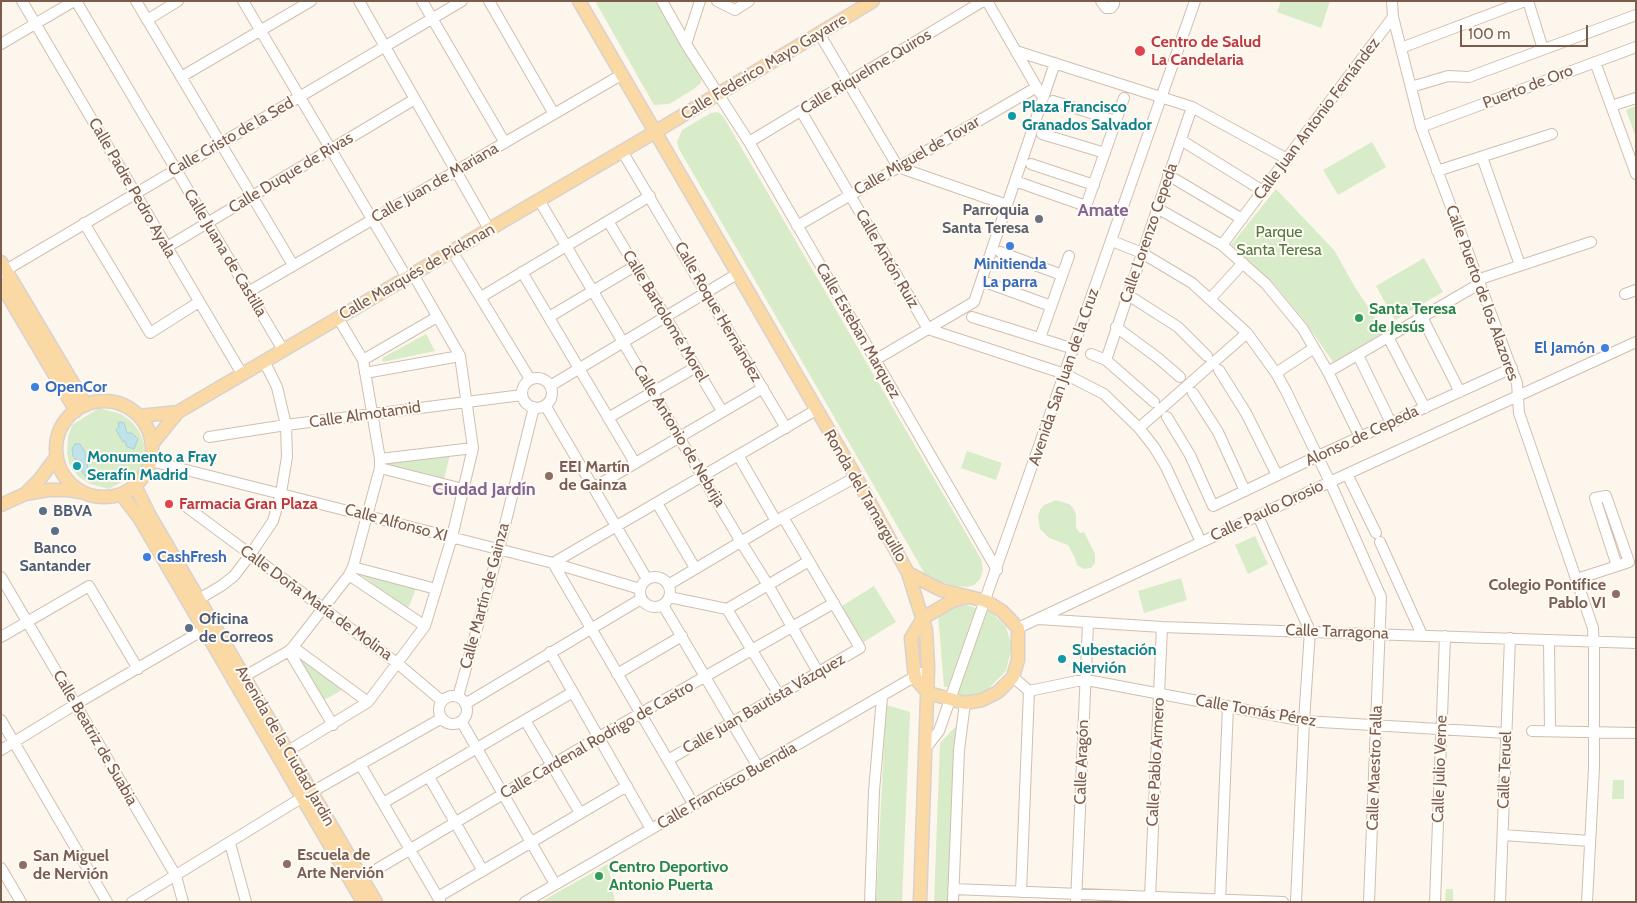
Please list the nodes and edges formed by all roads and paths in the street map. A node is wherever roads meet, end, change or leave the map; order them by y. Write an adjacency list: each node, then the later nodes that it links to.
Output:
1 (22, 1): 28 (street, Calle Padre Pedro Ayala)
2 (75, 1): 28 (street); 72 (street, Calle Juana de Castilla)
3 (136, 1): 27 (street)
4 (178, 1): 27 (street)
5 (243, 1): 29 (street)
6 (311, 1): 29 (street)
7 (359, 1): 33 (street)
8 (422, 1): 26 (street)
9 (462, 1): 26 (street, Calle Cristo de la Sed)
10 (489, 1): 55 (street)
11 (579, 1): 40 (main road, Ronda del Tamarguillo)
12 (662, 1): 32 (street, Calle Esteban Marquez)
13 (700, 1): 32 (street)
14 (717, 1): 15 (street)
15 (750, 1)
16 (873, 1): 30 (main road, Calle Federico Mayo Gayarre)
17 (983, 1): 42 (street, Calle Riquelme Quiros)
18 (988, 1): 37 (street)
19 (1101, 1): 20 (street)
20 (1114, 1)
21 (1196, 1): 47 (street, Avenida San Juan de la Cruz)
22 (1392, 1): 25 (street, Calle Puerto de los Alazores)
23 (1527, 1): 35 (street); 36 (street)
24 (1636, 15): 36 (street)
25 (1393, 17): 35 (street, Calle Puerto de los Alazores); 69 (street, Calle Juan Antonio Fernández)
26 (432, 19): 33 (street, Calle Cristo de la Sed); 62 (street)
27 (147, 20): 41 (street)
28 (36, 24): 31 (street); 80 (street, Calle Padre Pedro Ayala)
29 (261, 31): 41 (street); 46 (street)
30 (819, 33): 42 (street); 45 (main road, Calle Federico Mayo Gayarre)
31 (1, 44)
32 (686, 44): 45 (street, Calle Esteban Marquez)
33 (385, 47): 46 (street, Calle Cristo de la Sed); 50 (street)
34 (1636, 47): 38 (street, Puerto de Oro)
35 (1401, 48): 44 (street, Calle Puerto de los Alazores)
36 (1543, 49): 44 (street)
37 (1016, 51): 39 (street); 43 (street)
38 (1595, 62): 52 (street); 57 (street, Puerto de Oro)
39 (1055, 63): 47 (street); 51 (street)
40 (621, 75): 55 (street, Calle Juan de Mariana); 58 (main road, Ronda del Tamarguillo)
41 (181, 77): 64 (street)
42 (848, 83): 54 (street, Calle Riquelme Quiros); 71 (street)
43 (1037, 87): 51 (street); 71 (street, Calle Miguel de Tovar)
44 (1411, 87): 57 (street, Calle Puerto de los Alazores)
45 (718, 94): 58 (main road, Calle Federico Mayo Gayarre); 63 (street, Calle Esteban Marquez)
46 (300, 97): 64 (street, Calle Cristo de la Sed); 65 (street)
47 (1162, 97): 53 (street); 94 (street, Avenida San Juan de la Cruz)
48 (1124, 98): 56 (street)
49 (1636, 98): 52 (street)
50 (415, 99): 65 (street, Calle Duque de Rivas); 73 (street)
51 (1048, 100): 56 (street); 77 (street)
52 (1611, 106): 75 (street)
53 (1192, 107): 61 (street, Calle Lorenzo Cepeda); 69 (street)
54 (801, 111): 63 (street, Calle Riquelme Quiros); 81 (street, Calle Antón Ruiz)
55 (554, 114): 62 (street, Calle Juan de Mariana)
56 (1116, 121): 67 (street)
57 (1421, 127): 74 (street, Calle Puerto de los Alazores)
58 (655, 132): 66 (main road, Calle Marqués de Pickman); 109 (main road, Ronda del Tamarguillo)
59 (1042, 134): 67 (street)
60 (1552, 134): 68 (street)
61 (1181, 140): 76 (street, Calle Lorenzo Cepeda); 79 (street)
62 (505, 142): 73 (street, Calle Juan de Mariana)
63 (749, 142): 92 (street, Calle Esteban Marquez)
64 (220, 143): 72 (street, Calle Cristo de la Sed); 82 (street)
65 (331, 149): 82 (street, Calle Duque de Rivas); 88 (street)
66 (622, 151): 83 (street, Calle Roque Hernández); 84 (main road, Calle Marqués de Pickman)
67 (1105, 153): 78 (street)
68 (1482, 157): 74 (street); 104 (street)
69 (1287, 159): 79 (street, Calle Juan Antonio Fernández)
70 (1031, 164): 78 (street)
71 (898, 168): 81 (street, Calle Miguel de Tovar); 85 (street)
72 (176, 170): 80 (street, Calle Cristo de la Sed); 91 (street, Calle Juana de Castilla)
73 (456, 171): 88 (street, Calle Juan de Mariana); 93 (street)
74 (1437, 172): 112 (street, Calle Puerto de los Alazores)
75 (1636, 174)
76 (1168, 175): 86 (street, Calle Lorenzo Cepeda); 87 (street)
77 (1015, 181): 78 (street); 85 (street)
78 (1094, 185)
79 (1263, 191): 87 (street, Calle Juan Antonio Fernández)
80 (135, 193): 90 (street, Calle Cristo de la Sed); 97 (street, Calle Padre Pedro Ayala)
81 (850, 195): 92 (street, Calle Miguel de Tovar); 132 (street, Calle Antón Ruiz)
82 (252, 196): 91 (street, Calle Duque de Rivas); 105 (street)
83 (650, 196): 89 (street); 118 (street, Calle Roque Hernández)
84 (539, 200): 93 (main road, Calle Marqués de Pickman); 98 (street, Calle Antonio de Nebrija)
85 (1007, 205): 132 (street)
86 (1157, 208): 96 (street); 101 (street, Calle Lorenzo Cepeda)
87 (1242, 219): 96 (street, Calle Juan Antonio Fernández)
88 (372, 220): 105 (street, Calle Juan de Mariana); 111 (street)
89 (608, 221): 98 (street); 106 (street, Calle Bartolomé Morel)
90 (84, 223): 107 (street, Calle Cristo de la Sed); 123 (street)
91 (207, 223): 97 (street, Calle Duque de Rivas); 117 (street, Calle Juana de Castilla)
92 (797, 226): 146 (street, Calle Esteban Marquez)
93 (489, 229): 99 (main road, Calle Marqués de Pickman)
94 (1112, 242): 101 (street, Calle Maestro Falla); 139 (street, Avenida San Juan de la Cruz)
95 (1592, 242): 104 (street)
96 (1222, 245): 103 (street)
97 (166, 247): 123 (street, Calle Padre Pedro Ayala)
98 (566, 247): 108 (street); 116 (street, Calle Antonio de Nebrija)
99 (452, 251): 111 (main road, Calle Marqués de Pickman); 121 (street)
100 (1000, 252): 110 (street)
101 (1142, 253): 119 (street, Calle Lorenzo Cepeda); 122 (street, Calle Maestro Falla)
102 (1069, 256): 110 (street)
103 (1243, 263): 122 (street); 138 (street)
104 (1520, 265): 112 (street)
105 (293, 266): 117 (street, Calle Juan de Mariana)
106 (635, 266): 116 (street); 127 (street, Calle Bartolomé Morel)
107 (3, 268): 171 (main road)
108 (522, 272): 121 (street); 126 (street)
109 (737, 274): 118 (street); 173 (main road, Ronda del Tamarguillo)
110 (1062, 275): 124 (street)
111 (410, 276): 125 (street); 129 (main road, Calle Marqués de Pickman)
112 (1478, 282): 130 (street); 151 (street, Calle Puerto de los Alazores)
113 (988, 283): 124 (street)
114 (1, 284): 171 (main road)
115 (1636, 290): 120 (street)
116 (592, 291): 126 (street); 136 (street, Calle Antonio de Nebrija)
117 (248, 292): 140 (street, Calle Juana de Castilla)
118 (706, 293): 127 (street); 161 (street, Calle Roque Hernández)
119 (1128, 295): 131 (street, Calle Lorenzo Cepeda); 144 (street)
120 (1629, 296)
121 (481, 297): 159 (street)
122 (1210, 299): 133 (street, Calle Maestro Falla)
123 (199, 302): 156 (street, Calle Padre Pedro Ayala)
124 (1051, 306): 135 (street)
125 (437, 317): 143 (street); 145 (street)
126 (549, 317): 150 (street)
127 (666, 317): 136 (street); 149 (street, Calle Bartolomé Morel)
128 (972, 317): 135 (street)
129 (338, 318): 140 (main road, Calle Marqués de Pickman); 145 (street)
130 (1422, 318): 134 (street); 163 (street)
131 (1116, 327): 147 (street, Calle Lorenzo Cepeda); 158 (street)
132 (928, 328): 146 (street); 157 (street)
133 (1247, 333): 155 (street, Calle Maestro Falla); 183 (street)
134 (1388, 337): 142 (street); 172 (street)
135 (1040, 338): 139 (street)
136 (623, 342): 150 (street); 162 (street, Calle Antonio de Nebrija)
137 (1636, 342): 166 (street, Calle Paulo Orosio)
138 (1314, 348): 154 (street); 155 (street)
139 (1074, 349): 157 (street, Avenida San Juan de la Cruz)
140 (282, 350): 148 (main road, Calle Marqués de Pickman)
141 (1092, 354): 147 (street)
142 (1358, 355): 154 (street); 180 (street)
143 (460, 356): 153 (street); 167 (street)
144 (1207, 356)
145 (363, 360): 153 (street)
146 (875, 360): 224 (street, Calle Esteban Marquez)
147 (1106, 360): 168 (street)
148 (264, 361): 156 (main road, Calle Marqués de Pickman); 181 (street)
149 (696, 367): 162 (street); 174 (street, Calle Bartolomé Morel)
150 (579, 368): 160 (street); 179 (street)
151 (1512, 368): 163 (street, Alonso de Cepeda); 166 (street, Calle Puerto de los Alazores)
152 (1220, 370): 196 (street)
153 (365, 372): 176 (street)
154 (1328, 372): 186 (street)
155 (1276, 373): 191 (street, Calle Maestro Falla)
156 (242, 374): 175 (main road, Calle Marqués de Pickman)
157 (1065, 374): 183 (street); 224 (street, Avenida San Juan de la Cruz)
158 (1180, 378)
159 (530, 379): 160 (street); 165 (street)
160 (550, 386): 169 (street)
161 (763, 388): 174 (street); 182 (street, Calle Roque Hernández)
162 (653, 392): 179 (street); 185 (street, Calle Antonio de Nebrija)
163 (1460, 392): 172 (street, Alonso de Cepeda)
164 (1193, 393): 203 (street)
165 (522, 395): 167 (street, Calle Almotamid); 170 (street)
166 (1518, 397): 195 (street, Calle Paulo Orosio); 229 (street, Calle Puerto de los Alazores)
167 (465, 401): 176 (street, Calle Almotamid); 188 (street)
168 (1154, 402)
169 (545, 405): 170 (street); 201 (street)
170 (534, 407): 218 (street, Calle Martín de Gainza)
171 (81, 408): 177 (main road); 190 (main road)
172 (1425, 408): 180 (street, Alonso de Cepeda)
173 (816, 410): 182 (street); 198 (main road, Ronda del Tamarguillo)
174 (722, 411): 185 (street)
175 (178, 412): 177 (main road); 187 (main road)
176 (373, 414): 181 (street, Calle Almotamid); 193 (street)
177 (140, 416): 187 (main road)
178 (1167, 417): 203 (street, Alonso de Cepeda)
179 (608, 418): 194 (street)
180 (1391, 423): 186 (street, Alonso de Cepeda)
181 (286, 425): 184 (street, Calle Almotamid); 205 (street)
182 (786, 428): 189 (street)
183 (1139, 428): 217 (street)
184 (209, 437)
185 (679, 437): 194 (street); 197 (street, Calle Antonio de Nebrija)
186 (1360, 437): 191 (street, Alonso de Cepeda)
187 (152, 444): 192 (main road)
188 (473, 448): 193 (street); 202 (street)
189 (738, 455): 197 (street); 213 (street)
190 (57, 456): 204 (main road); 206 (main road)
191 (1318, 456): 196 (street, Alonso de Cepeda); 199 (street, Calle Maestro Falla)
192 (151, 461): 200 (main road); 205 (street, Calle Alfonso XI)
193 (380, 463): 202 (street); 211 (street)
194 (635, 463): 201 (street)
195 (1347, 474): 199 (street, Calle Paulo Orosio); 255 (street)
196 (1278, 475): 203 (street, Alonso de Cepeda)
197 (702, 476): 208 (street); 216 (street, Calle Antonio de Nebrija)
198 (856, 477): 213 (street); 226 (main road, Ronda del Tamarguillo)
199 (1330, 482): 212 (street, Calle Paulo Orosio); 254 (street, Calle Maestro Falla)
200 (135, 486): 207 (main road); 235 (main road, Avenida de la Ciudad Jardin)
201 (593, 488): 214 (street)
202 (463, 489): 215 (street)
203 (1245, 491)
204 (83, 492): 206 (main road); 207 (main road)
205 (281, 493): 211 (street, Calle Alfonso XI); 219 (street)
206 (25, 494): 209 (main road)
207 (121, 494): 251 (main road, Avenida de la Ciudad Jardin)
208 (657, 503): 214 (street); 223 (street)
209 (1, 504)
210 (188, 508): 219 (street, Calle Doña María de Molina)
211 (367, 515): 215 (street, Calle Alfonso XI); 225 (street)
212 (1258, 516): 217 (street, Calle Paulo Orosio); 253 (street)
213 (779, 519): 216 (street); 220 (street)
214 (616, 526): 221 (street); 228 (street)
215 (452, 537): 218 (street, Calle Alfonso XI); 232 (street)
216 (741, 542): 223 (street); 231 (street, Calle Antonio de Nebrija)
217 (1201, 542): 239 (street, Calle Paulo Orosio)
218 (499, 549): 221 (street, Calle Alfonso XI); 282 (street, Calle Martín de Gainza)
219 (250, 555): 235 (street); 240 (street, Calle Doña María de Molina)
220 (809, 560): 231 (street); 238 (street)
221 (552, 563): 233 (street, Calle Alfonso XI); 252 (street)
222 (1617, 566): 222 (street); 229 (street)
223 (695, 568): 230 (street)
224 (997, 570): 237 (street, Avenida San Juan de la Cruz)
225 (351, 571): 232 (street); 240 (street); 247 (street)
226 (908, 573): 234 (main road); 242 (main road, Ronda del Tamarguillo)
227 (1, 577): 244 (street, Calle Beatriz de Suabia)
228 (647, 579): 230 (street); 233 (street)
229 (1576, 579): 261 (street, Calle Puerto de los Alazores)
230 (668, 584): 236 (street)
231 (768, 585): 241 (street); 248 (street, Calle Antonio de Nebrija)
232 (436, 589): 247 (street)
233 (640, 594): 236 (street); 252 (street)
234 (966, 597): 237 (main road); 242 (main road)
235 (199, 599): 271 (main road, Avenida de la Ciudad Jardin)
236 (666, 601): 241 (street); 257 (street)
237 (986, 601): 250 (main road); 283 (street, Avenida San Juan de la Cruz)
238 (834, 603): 248 (street, Calle Cardenal Rodrigo de Castro); 269 (street, Calle Juan Bautista Vázquez)
239 (1069, 604): 243 (street, Calle Paulo Orosio); 245 (street)
240 (324, 608): 263 (street); 266 (street, Calle Doña María de Molina)
241 (727, 609): 264 (street)
242 (922, 618): 267 (main road, Ronda del Tamarguillo); 274 (main road)
243 (1038, 619): 245 (street, Calle Tarragona); 250 (street, Calle Paulo Orosio)
244 (27, 621): 256 (street); 268 (street); 286 (street, Calle Beatriz de Suabia)
245 (1073, 622): 246 (street, Calle Tarragona)
246 (1088, 623): 249 (street, Calle Tarragona); 275 (street, Calle Aragón)
247 (425, 626): 266 (street)
248 (792, 627): 264 (street, Calle Cardenal Rodrigo de Castro); 269 (street, Calle Antonio de Nebrija)
249 (1162, 627): 253 (street, Calle Tarragona); 279 (street, Calle Pablo Armero)
250 (1018, 628): 273 (main road)
251 (205, 629): 268 (street); 317 (main road, Avenida de la Ciudad Jardin)
252 (591, 629): 265 (street); 270 (street)
253 (1310, 631): 254 (street, Calle Tarragona); 294 (street)
254 (1381, 634): 255 (street, Calle Tarragona); 297 (street, Calle Maestro Falla)
255 (1422, 634): 258 (street, Calle Tarragona)
256 (1, 636)
257 (682, 636): 270 (street); 272 (street)
258 (1445, 636): 259 (street, Calle Tarragona); 298 (street, Calle Julio Verne)
259 (1510, 638): 260 (street, Calle Tarragona); 302 (street, Calle Teruel)
260 (1549, 640): 261 (street, Calle Tarragona); 300 (street)
261 (1594, 641): 262 (street, Calle Tarragona); 301 (street, Calle Puerto de los Alazores)
262 (1636, 643)
263 (291, 649): 271 (street); 285 (street); 296 (street)
264 (752, 650): 272 (street, Calle Cardenal Rodrigo de Castro); 280 (street)
265 (550, 652): 277 (street); 282 (street)
266 (398, 663): 284 (street, Calle Doña María de Molina); 285 (street)
267 (928, 668): 274 (street, Calle Francisco Buendia); 278 (main road, Ronda del Tamarguillo)
268 (138, 669): 286 (street)
269 (818, 672): 280 (street, Calle Juan Bautista Vázquez)
270 (617, 674): 289 (street)
271 (245, 676): 309 (main road, Avenida de la Ciudad Jardin)
272 (706, 677): 289 (street, Calle Cardenal Rodrigo de Castro); 295 (street)
273 (1013, 677): 276 (street); 287 (main road)
274 (915, 678): 278 (main road); 281 (street, Calle Francisco Buendia)
275 (1085, 680): 276 (street, Calle Tomás Pérez); 279 (street, Calle Tomás Pérez); 336 (street, Calle Aragón)
276 (1029, 691): 334 (street)
277 (573, 692): 292 (street); 304 (street)
278 (928, 693): 283 (main road); 307 (main road, Ronda del Tamarguillo)
279 (1159, 693): 288 (street, Calle Tomás Pérez); 335 (street, Calle Pablo Armero)
280 (779, 695): 295 (street, Calle Juan Bautista Vázquez)
281 (882, 697): 313 (street, Calle Francisco Buendia); 347 (street)
282 (462, 700): 284 (street); 293 (street)
283 (949, 700): 287 (main road); 307 (street, Avenida San Juan de la Cruz)
284 (442, 701): 290 (street)
285 (368, 702): 296 (street)
286 (76, 704): 305 (street); 330 (street, Calle Beatriz de Suabia)
287 (965, 704): 333 (street)
288 (1228, 706): 294 (street, Calle Tomás Pérez); 338 (street)
289 (640, 714): 304 (street, Calle Cardenal Rodrigo de Castro); 310 (street)
290 (442, 718): 293 (street); 311 (street)
291 (1, 720): 305 (street)
292 (525, 720): 306 (street); 312 (street)
293 (460, 721): 306 (street)
294 (1304, 721): 297 (street, Calle Tomás Pérez); 351 (street)
295 (732, 722): 310 (street, Calle Juan Bautista Vázquez); 313 (street)
296 (332, 725): 309 (street)
297 (1377, 725): 298 (street, Calle Tomás Pérez); 352 (street, Calle Maestro Falla)
298 (1442, 729): 302 (street, Calle Tomás Pérez); 353 (street, Calle Julio Verne)
299 (1532, 731): 300 (street)
300 (1550, 731): 301 (street)
301 (1594, 732): 303 (street); 324 (street, Calle Puerto de los Alazores)
302 (1506, 733): 323 (street, Calle Teruel)
303 (1636, 733)
304 (599, 737): 312 (street, Calle Cardenal Rodrigo de Castro); 315 (street)
305 (14, 743): 308 (street); 340 (street)
306 (476, 749): 314 (street); 316 (street)
307 (925, 749): 348 (main road, Ronda del Tamarguillo)
308 (1, 750)
309 (288, 751): 317 (main road, Avenida de la Ciudad Jardin)
310 (668, 760): 319 (street)
311 (360, 764): 317 (street); 318 (street)
312 (552, 766): 316 (street, Calle Cardenal Rodrigo de Castro); 320 (street)
313 (758, 767): 319 (street, Calle Francisco Buendia)
314 (429, 777): 318 (street); 321 (street)
315 (626, 786): 320 (street); 322 (street)
316 (503, 794): 321 (street, Calle Cardenal Rodrigo de Castro); 325 (street)
317 (308, 795): 326 (street); 331 (main road, Avenida de la Ciudad Jardin); 344 (main road, Avenida de la Ciudad Jardin)
318 (383, 803): 327 (street)
319 (694, 805): 322 (street, Calle Francisco Buendia)
320 (580, 813): 325 (street)
321 (455, 823): 327 (street, Calle Cardenal Rodrigo de Castro); 329 (street)
322 (651, 829): 332 (street, Calle Francisco Buendia)
323 (1503, 835): 324 (street); 354 (street, Calle Teruel)
324 (1590, 840): 355 (street, Calle Puerto de los Alazores)
325 (531, 842): 329 (street); 332 (street)
326 (230, 843): 330 (street); 343 (street)
327 (410, 850): 331 (street, Calle Cardenal Rodrigo de Castro); 337 (street)
328 (1, 868): 339 (street)
329 (482, 871): 337 (street)
330 (176, 876): 341 (street); 342 (street, Calle Beatriz de Suabia)
331 (362, 878): 345 (main road, Avenida de la Ciudad Jardin)
332 (555, 884): 346 (street, Calle Francisco Buendia)
333 (953, 889): 334 (street); 349 (street)
334 (1021, 892): 336 (street)
335 (1150, 897): 336 (street); 338 (street)
336 (1076, 898)
337 (439, 899)
338 (1220, 900): 350 (street)
339 (21, 902)
340 (107, 902)
341 (132, 902)
342 (183, 902)
343 (246, 902)
344 (363, 902)
345 (376, 902)
346 (524, 902)
347 (870, 902)
348 (920, 902)
349 (953, 902)
350 (1283, 902)
351 (1296, 902)
352 (1369, 902)
353 (1435, 902)
354 (1500, 902)
355 (1587, 902)

